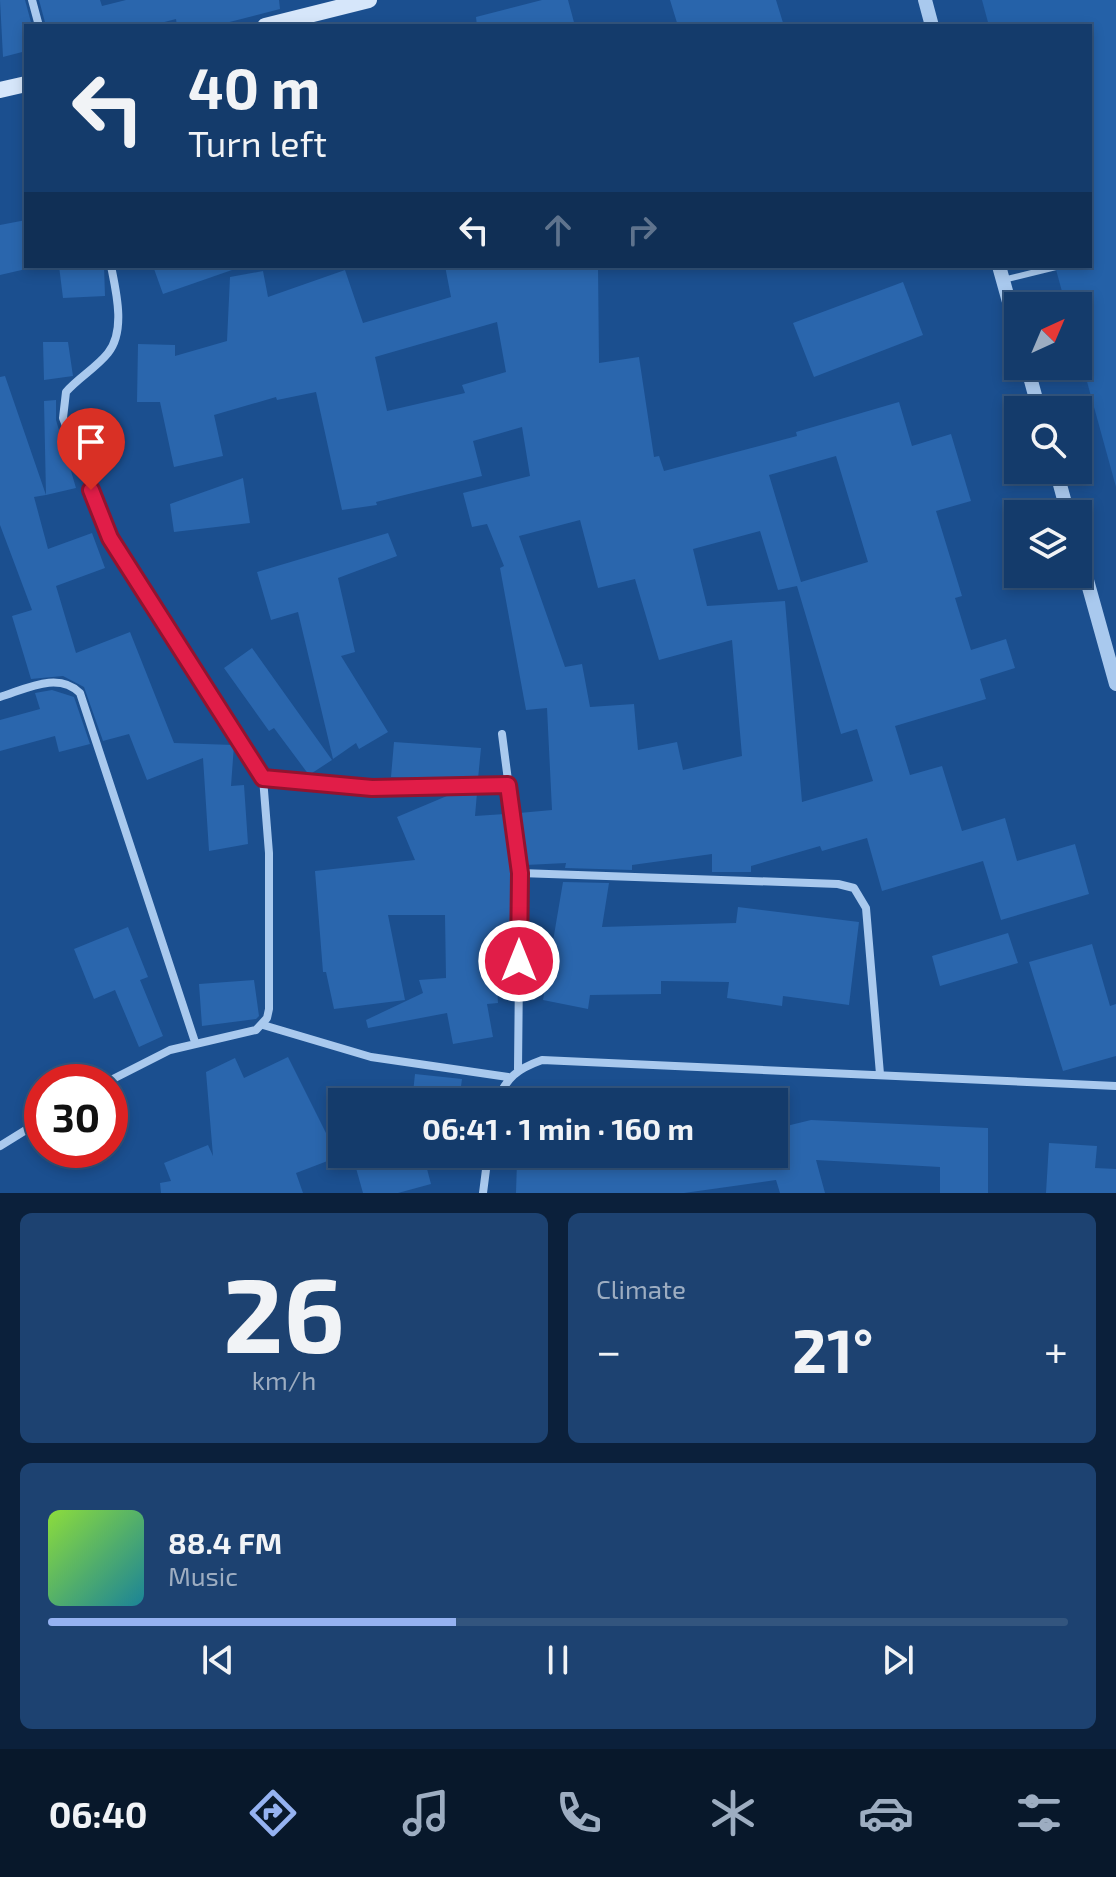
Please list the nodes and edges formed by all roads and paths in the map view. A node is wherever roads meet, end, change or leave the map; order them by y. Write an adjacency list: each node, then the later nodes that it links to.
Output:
1 (32, 0): 4 (street)
2 (369, 0): 5 (main road)
3 (925, 0): 6 (street)
4 (38, 24)
5 (273, 24)
6 (931, 24)
7 (24, 84): 8 (main road)
8 (0, 90)
9 (111, 268): 16 (street)
10 (1043, 268): 11 (lane)
11 (1001, 273)
12 (1089, 588): 13 (street)
13 (1116, 684)
14 (0, 697): 20 (street)
15 (502, 734): 17 (street)
16 (263, 778): 17 (street); 19 (street)
17 (508, 785): 18 (street)
18 (520, 873): 21 (street); 23 (street)
19 (263, 1025): 20 (street); 24 (street)
20 (195, 1042): 22 (street)
21 (518, 1069): 23 (street); 24 (street)
22 (128, 1070)
23 (880, 1074): 25 (street)
24 (508, 1077): 26 (street)
25 (1116, 1086)
26 (503, 1088)
27 (24, 1131): 28 (street)
28 (0, 1146)
29 (486, 1168): 30 (street)
30 (483, 1193)

